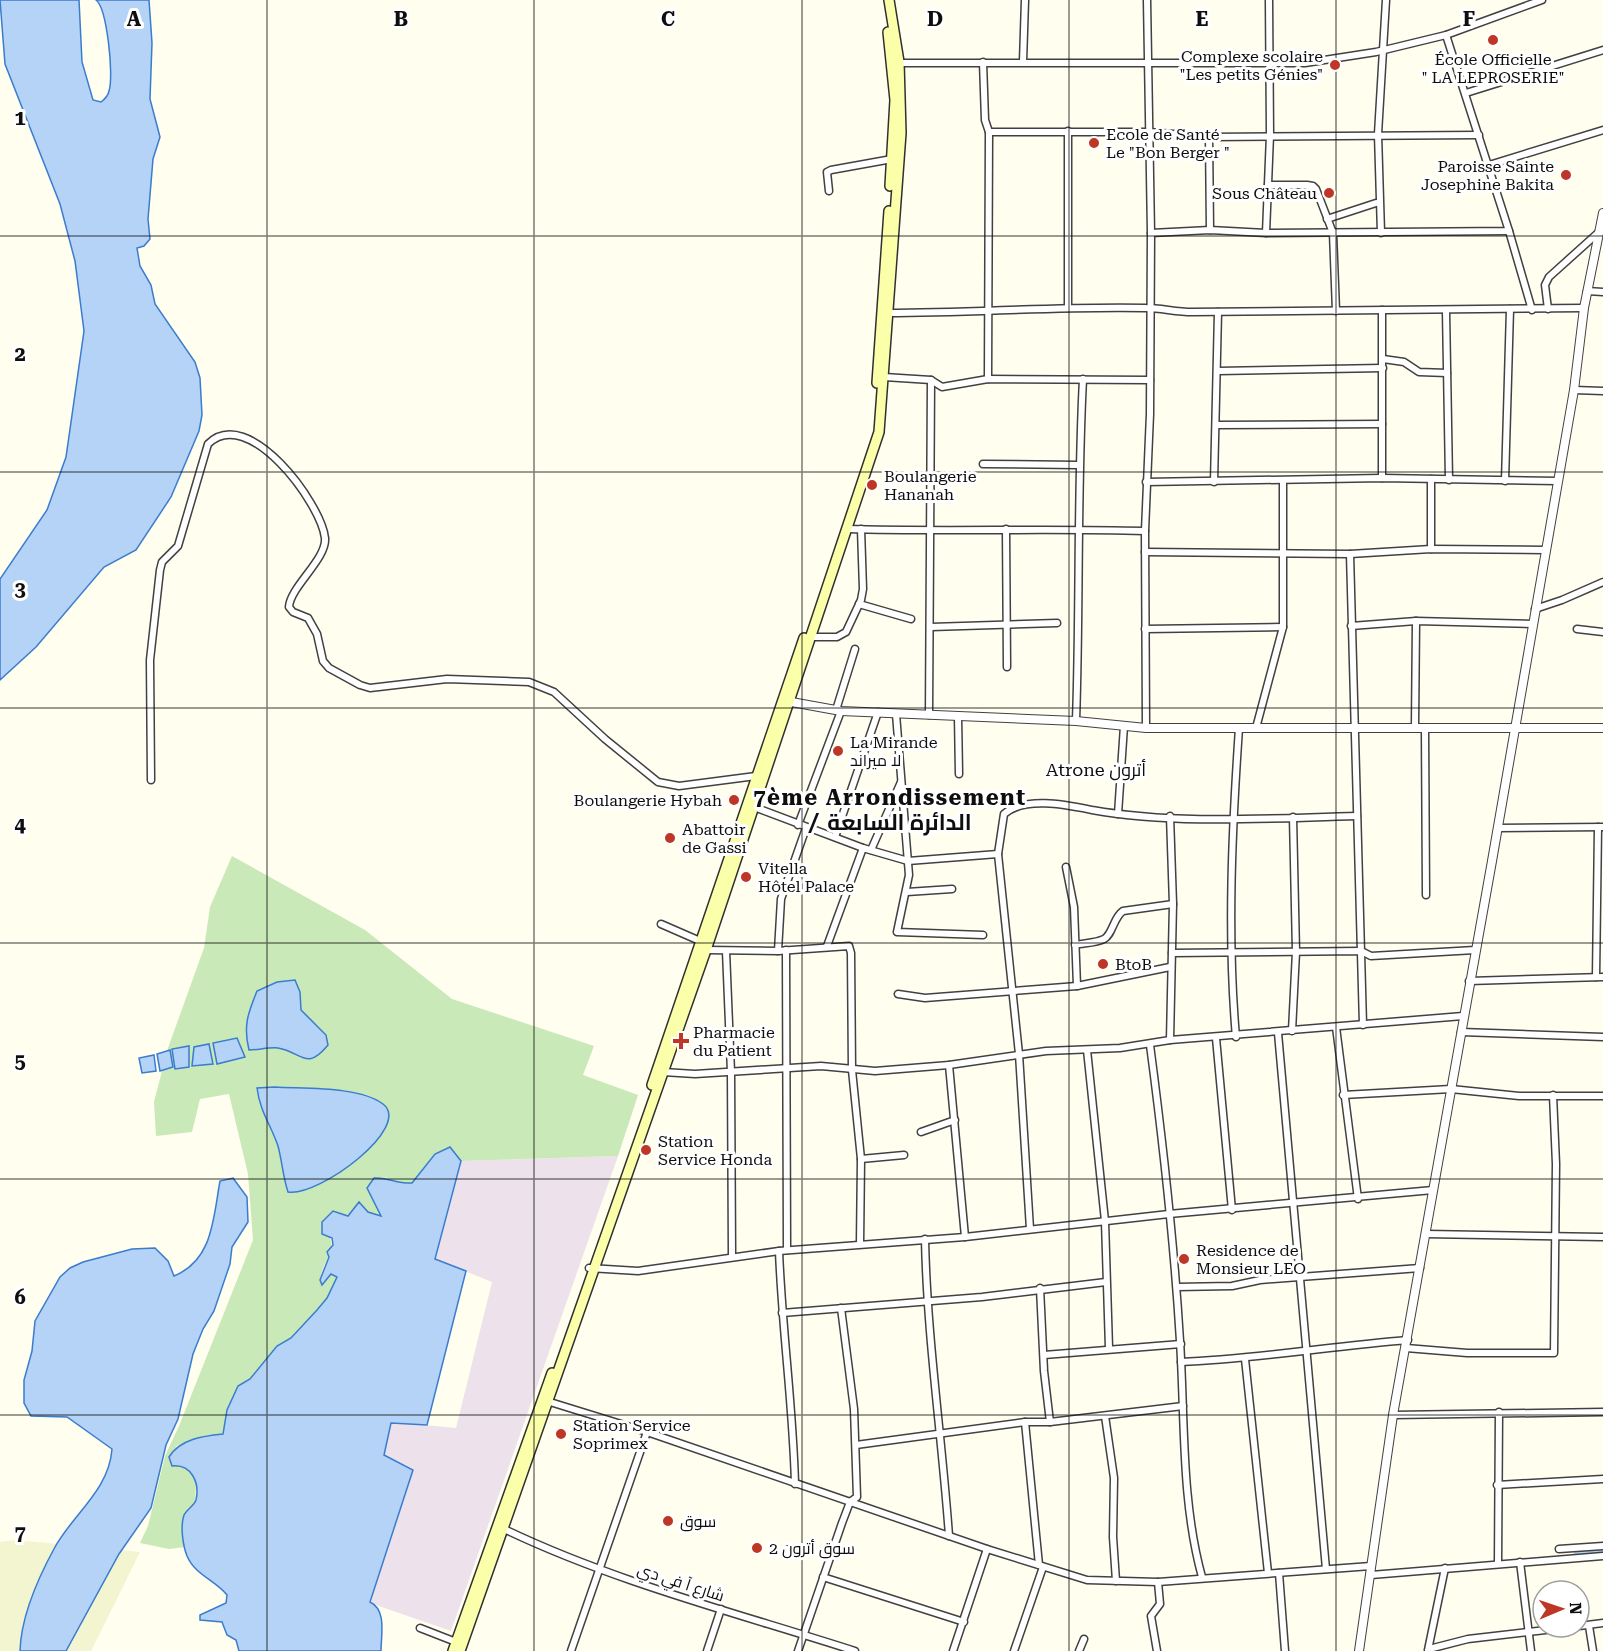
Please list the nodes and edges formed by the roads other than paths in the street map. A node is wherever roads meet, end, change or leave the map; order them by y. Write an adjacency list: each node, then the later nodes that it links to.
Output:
1 (884, 0): 14 (main road)
2 (889, 0): 14 (main road)
3 (1025, 0): 12 (street)
4 (1147, 0): 15 (street)
5 (1269, 0): 13 (street)
6 (1386, 0): 9 (street)
7 (1542, 0): 8 (street)
8 (1446, 35): 9 (street); 16 (street)
9 (1383, 50): 13 (street); 21 (street)
10 (1603, 51): 16 (street)
11 (983, 62): 12 (street); 14 (street); 19 (street)
12 (1023, 62): 15 (street)
13 (1269, 62): 15 (street); 22 (street)
14 (896, 63): 25 (main road); 39 (main road)
15 (1147, 63): 20 (street)
16 (1466, 93): 23 (street)
17 (1603, 130): 26 (street)
18 (1068, 131): 19 (street); 20 (street); 42 (street)
19 (989, 132): 53 (street)
20 (1149, 132): 24 (street); 35 (street)
21 (1378, 134): 22 (street); 23 (street); 38 (street)
22 (1269, 135): 24 (street); 27 (street); 36 (street)
23 (1479, 135): 26 (street)
24 (1209, 137): 32 (street)
25 (892, 159): 28 (street); 39 (main road)
26 (1489, 165): 33 (street)
27 (1268, 185): 31 (street); 36 (street)
28 (829, 191)
29 (1376, 203): 31 (street)
30 (1603, 213): 34 (street)
31 (1327, 219): 37 (street)
32 (1210, 230): 35 (street); 36 (street)
33 (1509, 231): 38 (street); 48 (street)
34 (1599, 232): 40 (street); 46 (street)
35 (1151, 233): 43 (street)
36 (1266, 233): 37 (street)
37 (1333, 233): 38 (street); 49 (street)
38 (1381, 233)
39 (888, 269): 52 (main road); 105 (main road)
40 (1587, 291): 41 (street); 44 (street)
41 (1603, 292)
42 (1068, 308): 43 (street); 53 (street)
43 (1150, 308): 51 (street); 62 (street)
44 (1584, 308): 46 (street); 63 (street)
45 (1510, 309): 48 (street); 50 (street); 73 (street)
46 (1548, 309): 48 (street)
47 (1382, 310): 49 (street); 50 (street); 54 (street)
48 (1532, 310)
49 (1336, 311): 51 (street)
50 (1446, 311): 57 (street)
51 (1218, 312): 56 (street)
52 (888, 313): 53 (street); 58 (main road)
53 (989, 313): 59 (street)
54 (1383, 359): 55 (street); 57 (street)
55 (1383, 368): 56 (street); 65 (street)
56 (1218, 371): 66 (street)
57 (1447, 373): 71 (street)
58 (884, 377): 61 (street); 77 (main road)
59 (988, 379): 60 (street); 61 (street)
60 (1083, 379): 62 (street); 68 (street)
61 (931, 380): 81 (street)
62 (1150, 380): 75 (street)
63 (1574, 390): 64 (street); 74 (street)
64 (1603, 391)
65 (1382, 424): 66 (street); 69 (street)
66 (1216, 425): 76 (street)
67 (983, 464): 68 (street)
68 (1078, 465): 80 (street)
69 (1382, 478): 70 (street); 72 (street)
70 (1431, 479): 71 (street); 83 (street)
71 (1449, 480): 73 (street)
72 (1283, 481): 76 (street); 86 (street)
73 (1505, 481): 74 (street)
74 (1558, 481): 84 (street)
75 (1146, 482): 76 (street); 82 (street)
76 (1214, 482)
77 (848, 528): 78 (street); 102 (main road)
78 (861, 529): 81 (street); 89 (street)
79 (1006, 529): 80 (street); 81 (street); 95 (street)
80 (1078, 529): 82 (street); 111 (street)
81 (930, 531): 97 (street)
82 (1145, 531): 85 (street)
83 (1431, 549): 84 (street); 87 (street)
84 (1545, 550): 90 (street)
85 (1145, 552): 86 (street); 99 (street)
86 (1282, 553): 87 (street); 98 (street)
87 (1350, 554): 96 (street)
88 (1603, 582): 90 (street)
89 (859, 604): 91 (street); 102 (street)
90 (1535, 609): 94 (street)
91 (911, 619)
92 (1416, 621): 94 (street); 96 (street); 113 (street)
93 (1058, 623): 95 (street)
94 (1533, 624): 119 (street)
95 (1007, 626): 97 (street); 104 (street)
96 (1351, 626): 117 (street)
97 (931, 627): 109 (street)
98 (1283, 627): 99 (street); 116 (street)
99 (1145, 629): 114 (street)
100 (1577, 629): 101 (street)
101 (1603, 632)
102 (811, 637): 105 (main road)
103 (855, 649): 106 (street)
104 (1007, 667)
105 (786, 701): 106 (street); 122 (main road); 125 (main road)
106 (838, 710): 107 (street); 131 (street)
107 (878, 712): 108 (street); 135 (street)
108 (896, 714): 109 (street); 124 (street)
109 (929, 715): 110 (street)
110 (958, 716): 111 (street); 121 (street)
111 (1076, 721): 112 (street)
112 (1124, 726): 114 (street); 126 (street)
113 (1415, 726): 117 (street); 118 (street)
114 (1146, 728): 115 (street)
115 (1239, 728): 116 (street); 130 (street)
116 (1256, 728): 117 (street)
117 (1353, 728): 128 (street)
118 (1425, 728): 119 (street); 143 (street)
119 (1515, 728): 120 (street); 134 (street)
120 (1603, 728)
121 (958, 774)
122 (756, 776): 123 (street); 147 (main road)
123 (151, 780)
124 (901, 781): 137 (street); 139 (street)
125 (754, 807): 131 (street); 150 (main road)
126 (1118, 814): 127 (street); 138 (street)
127 (1170, 816): 130 (street); 144 (street)
128 (1357, 816): 129 (street); 156 (street)
129 (1293, 817): 130 (street); 157 (street)
130 (1233, 818): 155 (street)
131 (798, 825): 133 (street)
132 (1600, 827): 134 (street); 160 (street)
133 (806, 828): 135 (street); 154 (street)
134 (1498, 828): 152 (street)
135 (835, 837): 136 (street)
136 (863, 848): 137 (street); 149 (street)
137 (871, 850): 139 (street)
138 (998, 854): 139 (street); 163 (street)
139 (908, 861): 142 (street)
140 (1066, 867): 148 (street)
141 (952, 889): 142 (street)
142 (907, 892): 146 (street)
143 (1426, 895)
144 (1173, 904): 148 (street); 158 (street)
145 (661, 924): 147 (street)
146 (983, 935)
147 (700, 941): 208 (main road)
148 (1075, 945): 162 (street)
149 (827, 946): 151 (street); 180 (street)
150 (706, 950): 153 (street); 181 (main road)
151 (786, 950): 154 (street); 179 (street)
152 (1475, 950): 156 (street); 161 (street)
153 (726, 951): 154 (street); 182 (street)
154 (778, 951)
155 (1233, 951): 157 (street); 158 (street); 172 (street)
156 (1361, 951): 157 (street); 166 (street)
157 (1296, 952): 168 (street)
158 (1172, 953): 159 (street)
159 (1170, 967): 162 (street); 174 (street)
160 (1600, 977): 161 (street)
161 (1469, 981): 165 (street)
162 (1077, 986): 163 (street)
163 (1012, 990): 164 (street); 177 (street)
164 (898, 994)
165 (1463, 1016): 166 (street); 169 (street)
166 (1363, 1025): 167 (street)
167 (1336, 1027): 168 (street); 184 (street)
168 (1292, 1031): 170 (street)
169 (1461, 1032): 171 (street); 183 (street)
170 (1278, 1033): 172 (street); 193 (street)
171 (1603, 1036)
172 (1236, 1037): 173 (street)
173 (1216, 1038): 174 (street); 194 (street)
174 (1170, 1040): 175 (street)
175 (1150, 1045): 176 (street); 195 (street)
176 (1087, 1050): 177 (street); 196 (street)
177 (1019, 1054): 178 (street); 197 (street)
178 (949, 1065): 180 (street); 187 (street)
179 (788, 1068): 180 (street); 182 (street); 204 (street)
180 (852, 1070): 190 (street)
181 (663, 1072): 182 (street); 208 (main road)
182 (731, 1072): 206 (street)
183 (1451, 1089): 184 (street); 185 (street); 191 (street)
184 (1343, 1095): 192 (street)
185 (1553, 1095): 186 (street); 199 (street)
186 (1603, 1096)
187 (955, 1120): 188 (street); 200 (street)
188 (921, 1132)
189 (904, 1155): 190 (street)
190 (861, 1159): 203 (street)
191 (1433, 1190): 192 (street); 198 (street)
192 (1358, 1199): 193 (street)
193 (1293, 1204): 194 (street); 209 (street)
194 (1232, 1210): 195 (street)
195 (1169, 1214): 196 (street); 211 (street)
196 (1105, 1221): 197 (street); 210 (street)
197 (1030, 1229): 200 (street)
198 (1426, 1234): 199 (street); 207 (street)
199 (1554, 1236): 201 (street); 217 (street)
200 (965, 1237): 202 (street)
201 (1603, 1237)
202 (925, 1239): 203 (street); 213 (street)
203 (860, 1244): 204 (street)
204 (787, 1250): 205 (street)
205 (779, 1251): 206 (street); 215 (street)
206 (732, 1256): 208 (street)
207 (1420, 1268): 209 (street); 217 (street)
208 (591, 1269): 223 (main road); 238 (main road)
209 (1299, 1277): 211 (street); 219 (street)
210 (1106, 1282): 212 (street); 218 (street)
211 (1177, 1287): 216 (street)
212 (1040, 1288): 213 (street); 220 (street)
213 (926, 1301): 214 (street); 232 (street)
214 (841, 1308): 215 (street); 233 (street)
215 (782, 1313): 235 (street)
216 (1181, 1344): 218 (street); 222 (street)
217 (1407, 1344): 219 (street); 227 (street)
218 (1109, 1348): 220 (street)
219 (1305, 1349): 221 (street); 250 (street)
220 (1044, 1355): 230 (street)
221 (1245, 1359): 222 (street); 251 (street)
222 (1182, 1362): 224 (street)
223 (550, 1402): 231 (street); 238 (main road)
224 (1184, 1406): 228 (street); 255 (street)
225 (1499, 1412): 226 (street); 227 (street); 236 (street)
226 (1603, 1412)
227 (1393, 1415): 247 (street)
228 (1106, 1416): 230 (street); 256 (street)
229 (1025, 1422): 230 (street); 232 (street); 246 (street)
230 (1050, 1422)
231 (647, 1432): 235 (street); 249 (street)
232 (942, 1432): 233 (street); 239 (street)
233 (856, 1444): 237 (street)
234 (1603, 1479): 236 (street)
235 (795, 1484): 237 (street)
236 (1497, 1485): 245 (street)
237 (850, 1502): 239 (street); 254 (street)
238 (499, 1527): 249 (street, شارع آ في دي); 265 (main road)
239 (949, 1536): 241 (street)
240 (1603, 1546): 242 (street)
241 (987, 1549): 246 (street); 259 (street)
242 (1559, 1549)
243 (1603, 1556): 244 (street)
244 (1520, 1562): 245 (street); 261 (street)
245 (1498, 1564): 248 (street)
246 (1041, 1566): 256 (street); 272 (street)
247 (1371, 1566): 250 (street); 253 (street)
248 (1445, 1568): 253 (street); 266 (street)
249 (600, 1569): 258 (street, شارع آ في دي); 267 (street)
250 (1326, 1569): 252 (street)
251 (1268, 1573): 252 (street); 255 (street)
252 (1279, 1573): 275 (street)
253 (1371, 1575): 276 (street)
254 (823, 1577): 259 (street); 263 (street)
255 (1202, 1577): 257 (street)
256 (1116, 1581): 257 (street)
257 (1158, 1582): 274 (street)
258 (721, 1609): 263 (street, شارع آ في دي); 268 (street)
259 (964, 1622): 271 (street)
260 (420, 1628): 265 (street)
261 (1527, 1631): 262 (street); 266 (street); 277 (street)
262 (1531, 1631)
263 (804, 1635): 269 (street); 270 (street, شارع آ في دي)
264 (1084, 1639): 273 (street)
265 (456, 1648)
266 (1428, 1650)
267 (571, 1651)
268 (707, 1651)
269 (798, 1651)
270 (855, 1651)
271 (953, 1651)
272 (1014, 1651)
273 (1079, 1651)
274 (1157, 1651)
275 (1285, 1651)
276 (1359, 1651)
277 (1531, 1651)

